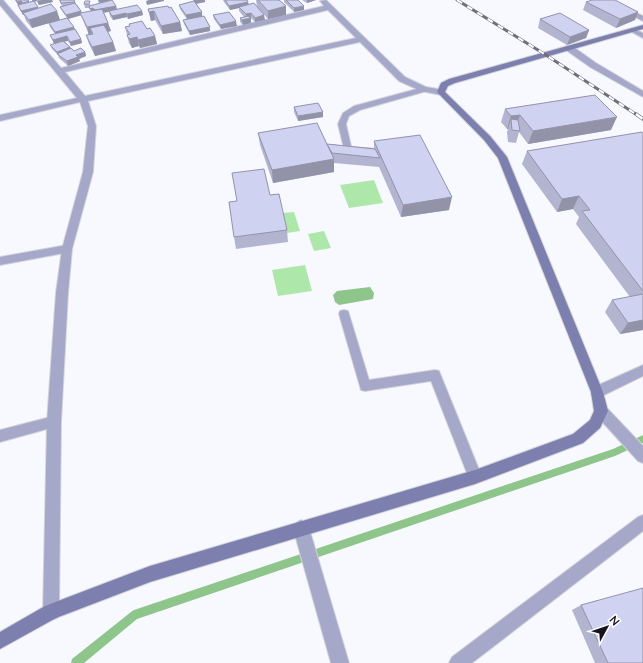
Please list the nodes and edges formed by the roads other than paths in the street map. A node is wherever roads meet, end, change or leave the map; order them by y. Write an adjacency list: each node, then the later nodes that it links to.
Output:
1 (8, 0): 4 (street)
2 (323, 0): 5 (street)
3 (605, 0): 6 (street)
4 (0, 2): 12 (street)
5 (330, 7): 10 (street); 12 (street)
6 (643, 19)
7 (643, 27): 8 (street)
8 (632, 30): 9 (lane); 11 (street)
9 (643, 36)
10 (363, 39): 13 (street); 16 (street)
11 (569, 48): 14 (street); 15 (street)
12 (61, 71): 16 (street)
13 (424, 89): 14 (street); 18 (lane)
14 (441, 92): 23 (street)
15 (643, 94)
16 (83, 99): 17 (street); 19 (street)
17 (0, 118)
18 (349, 155)
19 (67, 248): 20 (lane); 25 (street)
20 (0, 261)
21 (344, 314): 28 (lane)
22 (643, 370): 23 (street)
23 (597, 392): 24 (street)
24 (601, 411): 27 (street); 28 (street)
25 (54, 422): 26 (lane); 31 (street)
26 (0, 436)
27 (643, 456)
28 (475, 477): 30 (street)
29 (643, 522): 34 (street)
30 (301, 528): 31 (street); 33 (street)
31 (51, 612): 32 (street)
32 (0, 641)
33 (340, 663)
34 (458, 663)

